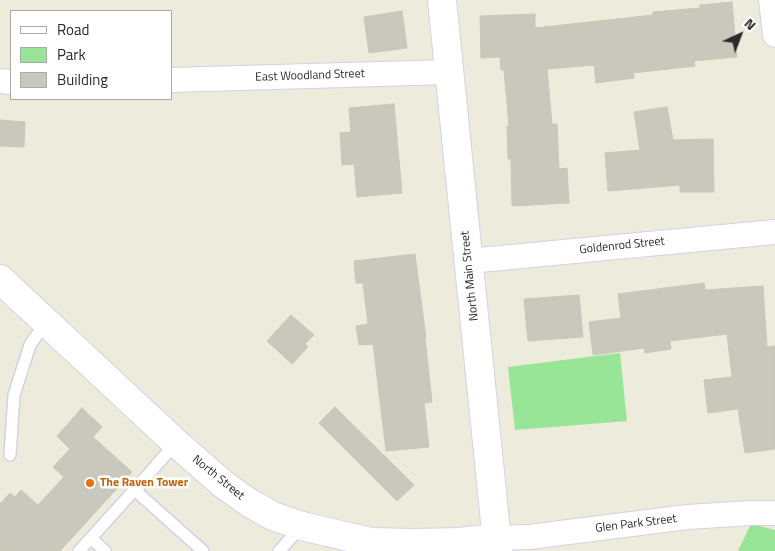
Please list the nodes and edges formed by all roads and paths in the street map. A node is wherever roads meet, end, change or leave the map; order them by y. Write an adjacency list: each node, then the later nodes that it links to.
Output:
1 (442, 0): 4 (street, North Main Street)
2 (771, 0): 3 (street)
3 (775, 36)
4 (449, 72): 5 (street, East Woodland Street); 7 (street, North Main Street)
5 (172, 80)
6 (775, 232): 7 (street, Goldenrod Street)
7 (469, 261): 16 (street, North Main Street)
8 (0, 279): 9 (street, North Street)
9 (46, 322): 10 (street, North Street); 11 (lane)
10 (176, 443): 12 (lane); 14 (street, North Street)
11 (10, 454)
12 (138, 486): 15 (lane); 19 (lane)
13 (775, 513): 16 (street, Glen Park Street)
14 (302, 526): 16 (street, North Street); 20 (lane)
15 (91, 538): 17 (lane); 18 (lane)
16 (498, 544)
17 (79, 551)
18 (105, 551)
19 (203, 551)
20 (279, 551)

